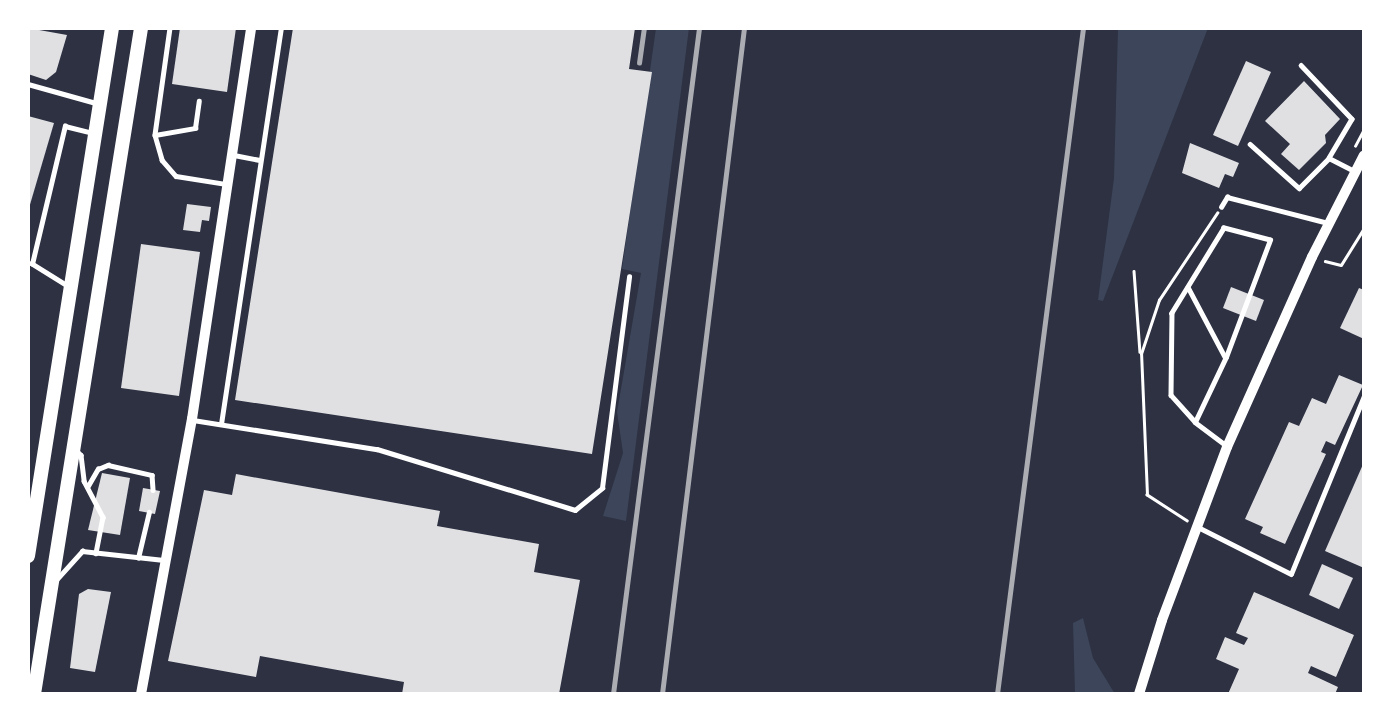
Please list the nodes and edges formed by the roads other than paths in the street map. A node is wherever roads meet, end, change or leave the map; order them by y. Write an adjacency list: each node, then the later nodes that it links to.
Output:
1 (112, 28): 9 (main road)
2 (141, 28): 30 (main road)
3 (170, 28): 11 (lane)
4 (251, 28): 13 (street)
5 (281, 28): 16 (lane)
6 (1301, 65): 15 (lane)
7 (28, 84): 9 (lane)
8 (199, 101): 11 (lane)
9 (100, 104): 10 (main road)
10 (95, 133): 23 (main road); 23 (lane)
11 (155, 135): 18 (lane)
12 (1250, 144): 15 (lane)
13 (232, 155): 16 (lane); 18 (street)
14 (1364, 155): 17 (street)
15 (1329, 158): 17 (lane)
16 (260, 160): 29 (lane)
17 (1355, 172): 20 (street)
18 (228, 184): 27 (street)
19 (1220, 207): 20 (lane)
20 (1329, 223): 31 (street)
21 (629, 277): 29 (lane)
22 (1188, 287): 24 (lane); 24 (lane); 28 (lane)
23 (71, 288): 37 (main road)
24 (1226, 357): 28 (lane)
25 (1364, 396): 26 (lane)
26 (1362, 403): 35 (lane)
27 (192, 419): 29 (lane); 39 (street)
28 (1195, 422): 31 (lane)
29 (221, 424)
30 (73, 446): 32 (lane); 40 (main road)
31 (1227, 447): 35 (street)
32 (87, 487): 33 (lane); 36 (lane)
33 (153, 490)
34 (149, 512): 38 (lane)
35 (1196, 526): 43 (street)
36 (96, 553): 38 (lane); 40 (lane)
37 (28, 556)
38 (138, 558): 39 (lane)
39 (164, 560): 42 (street)
40 (51, 585): 41 (main road)
41 (34, 694)
42 (141, 694)
43 (1139, 694)

